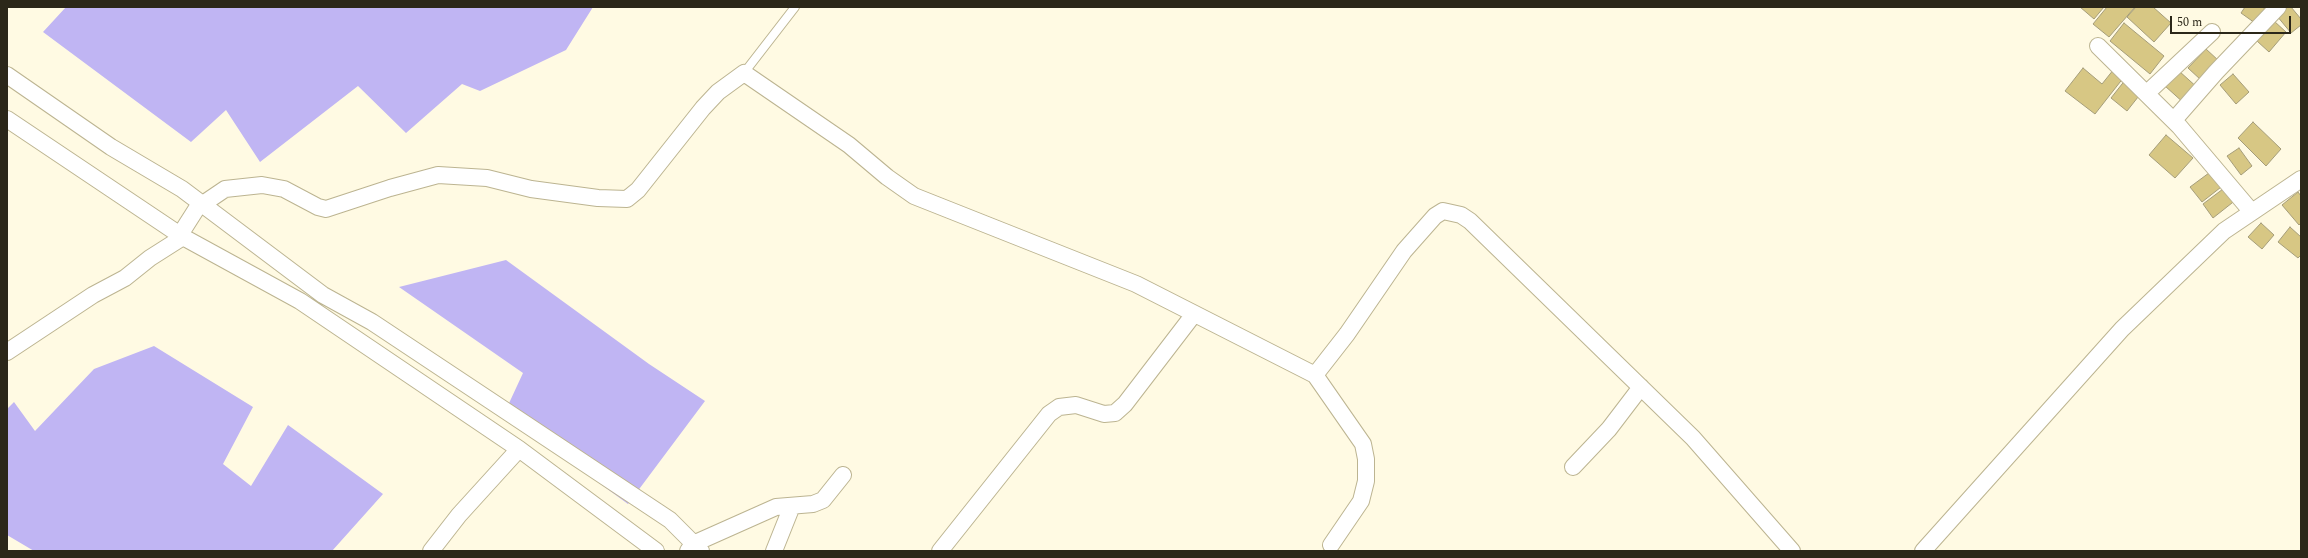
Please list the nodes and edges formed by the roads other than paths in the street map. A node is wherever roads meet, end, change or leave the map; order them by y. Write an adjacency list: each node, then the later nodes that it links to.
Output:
1 (795, 7): 5 (lane)
2 (2278, 7): 9 (street)
3 (2212, 32): 7 (street)
4 (2098, 46): 7 (street)
5 (744, 73): 11 (street); 14 (street)
6 (7, 75): 11 (street)
7 (2147, 93): 9 (street)
8 (7, 119): 13 (street)
9 (2174, 120): 12 (street)
10 (2301, 179): 12 (street)
11 (200, 206): 13 (street); 23 (street)
12 (2251, 211): 29 (street)
13 (183, 233): 15 (street); 18 (street)
14 (1194, 314): 16 (street); 27 (street)
15 (7, 352)
16 (1315, 375): 17 (street); 22 (street)
17 (1641, 387): 19 (street); 28 (street)
18 (519, 449): 24 (street); 25 (street)
19 (1573, 467)
20 (843, 475): 21 (street)
21 (792, 506): 23 (street); 26 (street)
22 (1331, 545)
23 (694, 549)
24 (431, 551)
25 (656, 551)
26 (774, 551)
27 (940, 551)
28 (1792, 551)
29 (1923, 551)

